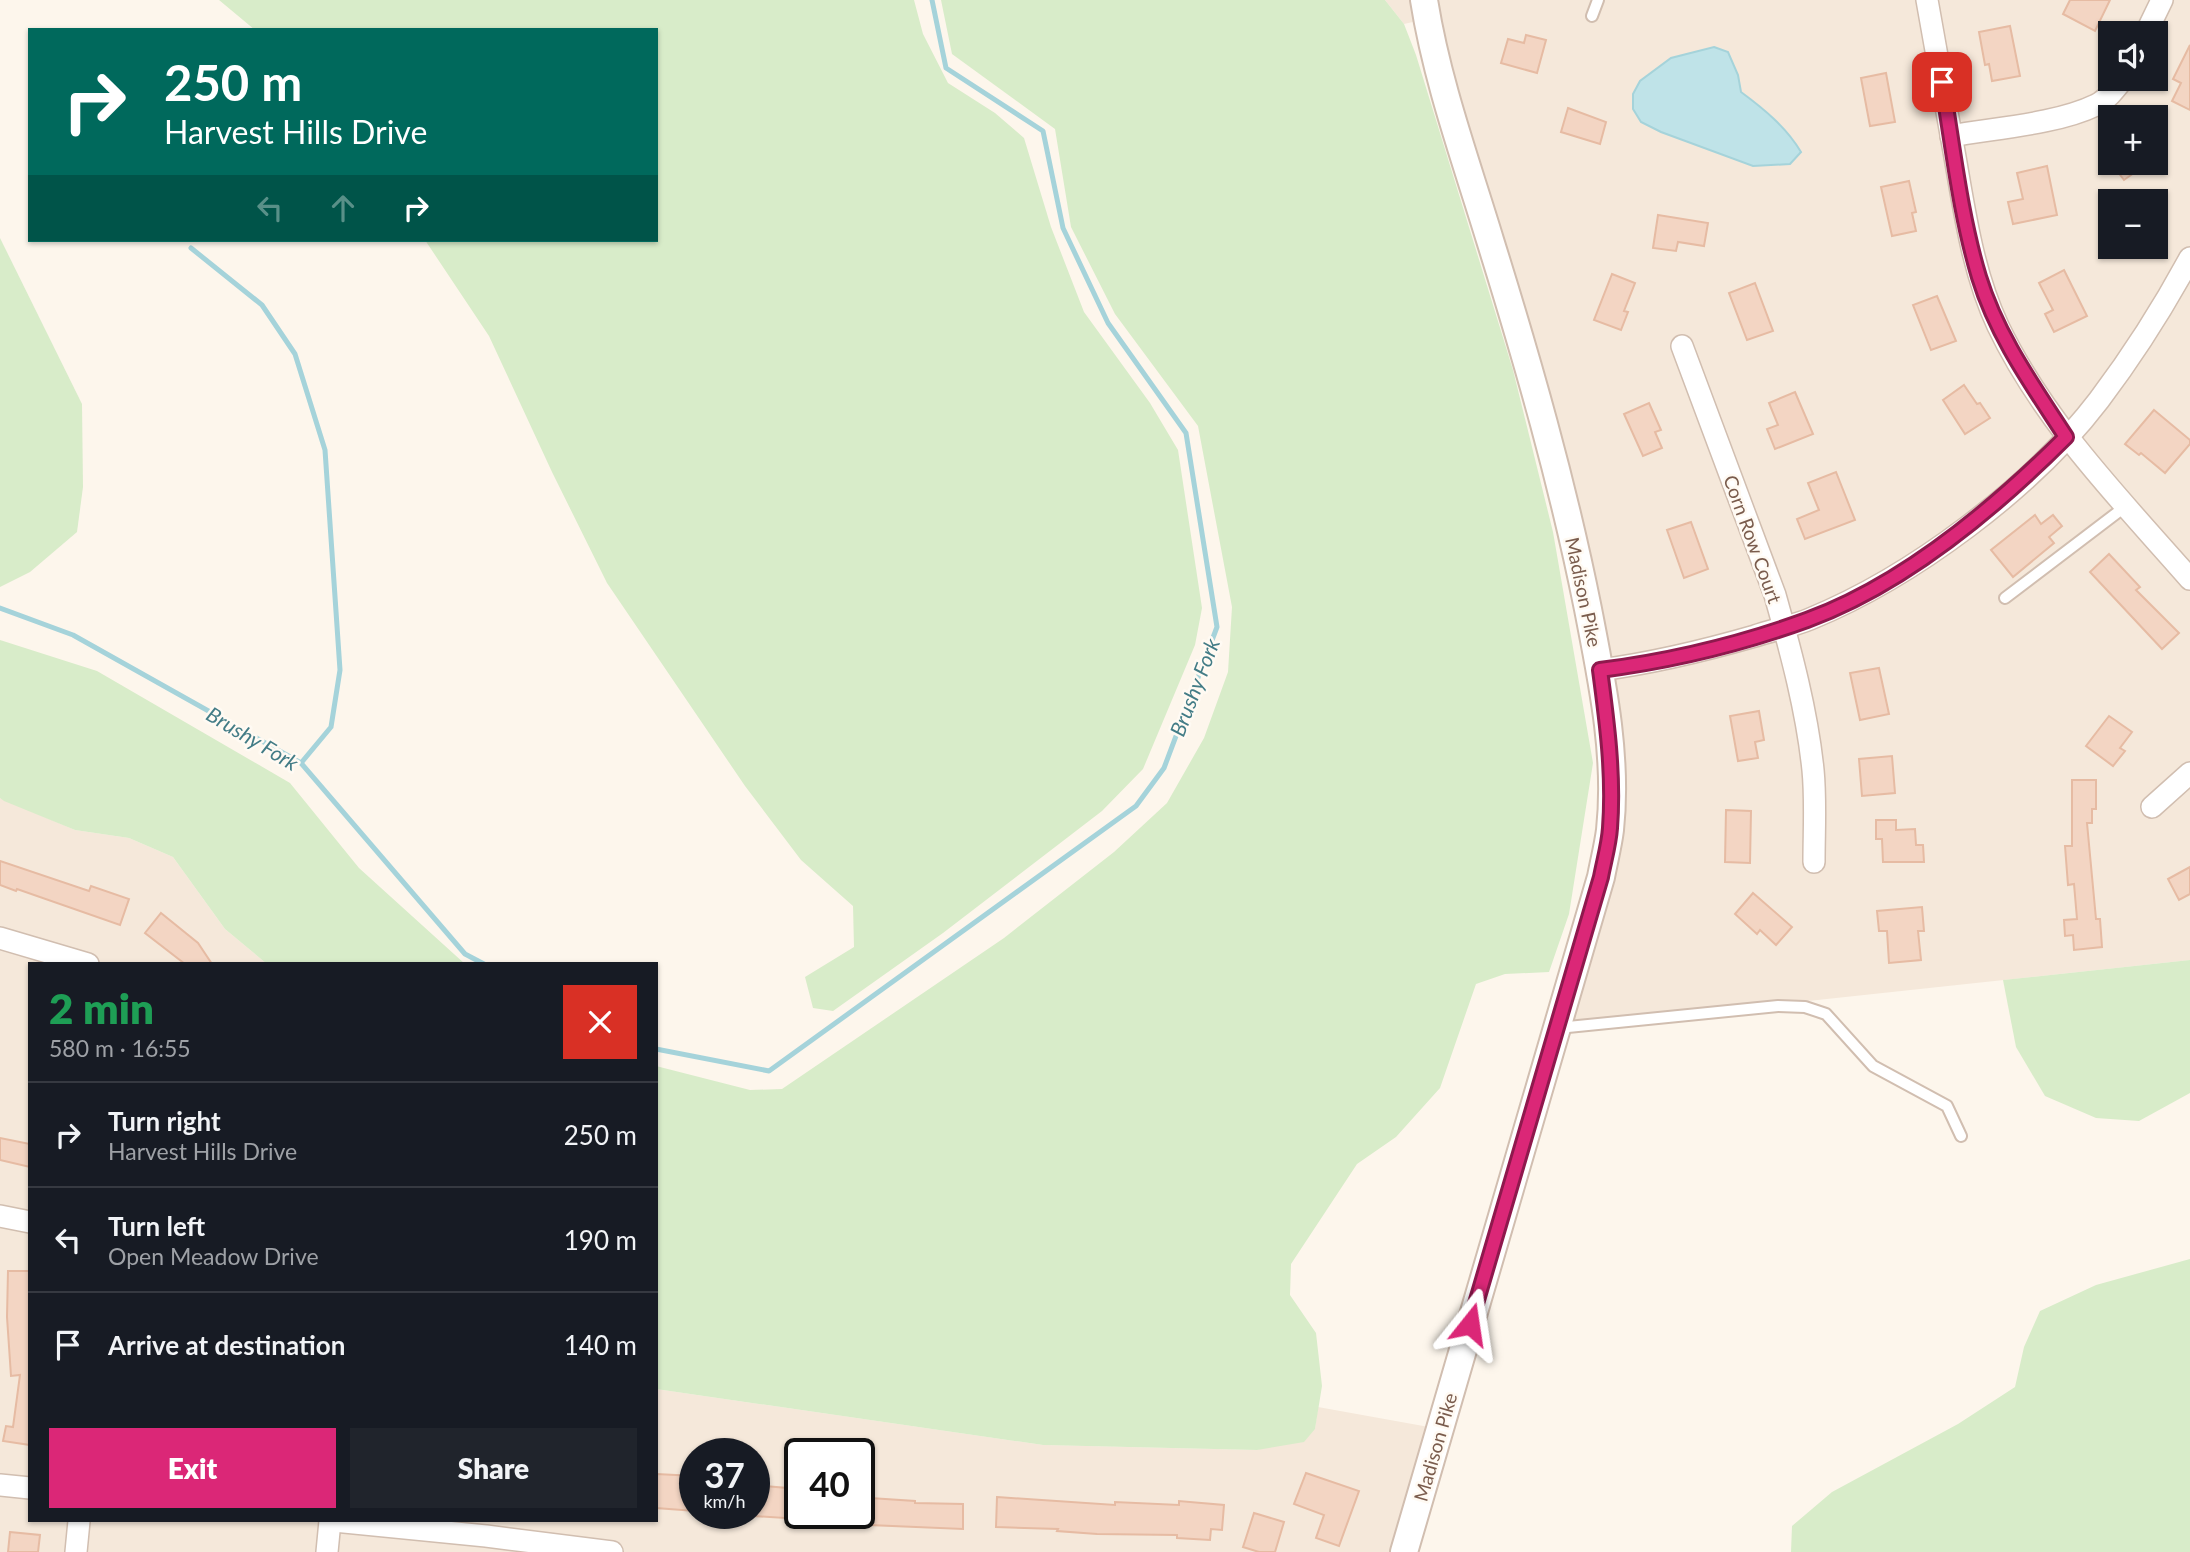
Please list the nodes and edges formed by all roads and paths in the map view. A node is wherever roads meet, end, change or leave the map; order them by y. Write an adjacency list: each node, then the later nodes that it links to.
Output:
1 (1424, 0): 16 (street, Madison Pike)
2 (1598, 0): 5 (lane)
3 (1927, 0): 8 (street)
4 (2162, 0): 6 (street)
5 (1592, 16)
6 (2152, 21)
7 (2111, 91): 8 (street)
8 (1951, 136): 11 (street)
9 (2190, 258): 11 (street)
10 (1682, 346): 15 (street, Corn Row Court)
11 (2066, 437): 12 (street); 15 (street)
12 (2126, 506): 13 (street); 14 (lane)
13 (2190, 579)
14 (2005, 598)
15 (1784, 627): 16 (street); 19 (street, Corn Row Court)
16 (1600, 670): 22 (street, Madison Pike)
17 (2190, 773): 18 (street)
18 (2152, 807)
19 (1814, 862)
20 (0, 938): 21 (street)
21 (81, 962)
22 (1558, 1028): 23 (lane); 34 (street, Madison Pike)
23 (1961, 1136)
24 (0, 1216): 25 (street)
25 (28, 1222)
26 (0, 1485): 27 (street)
27 (28, 1488)
28 (79, 1522): 31 (street)
29 (332, 1522): 32 (street)
30 (341, 1522): 33 (street)
31 (76, 1552)
32 (327, 1552)
33 (612, 1552)
34 (1404, 1552)

